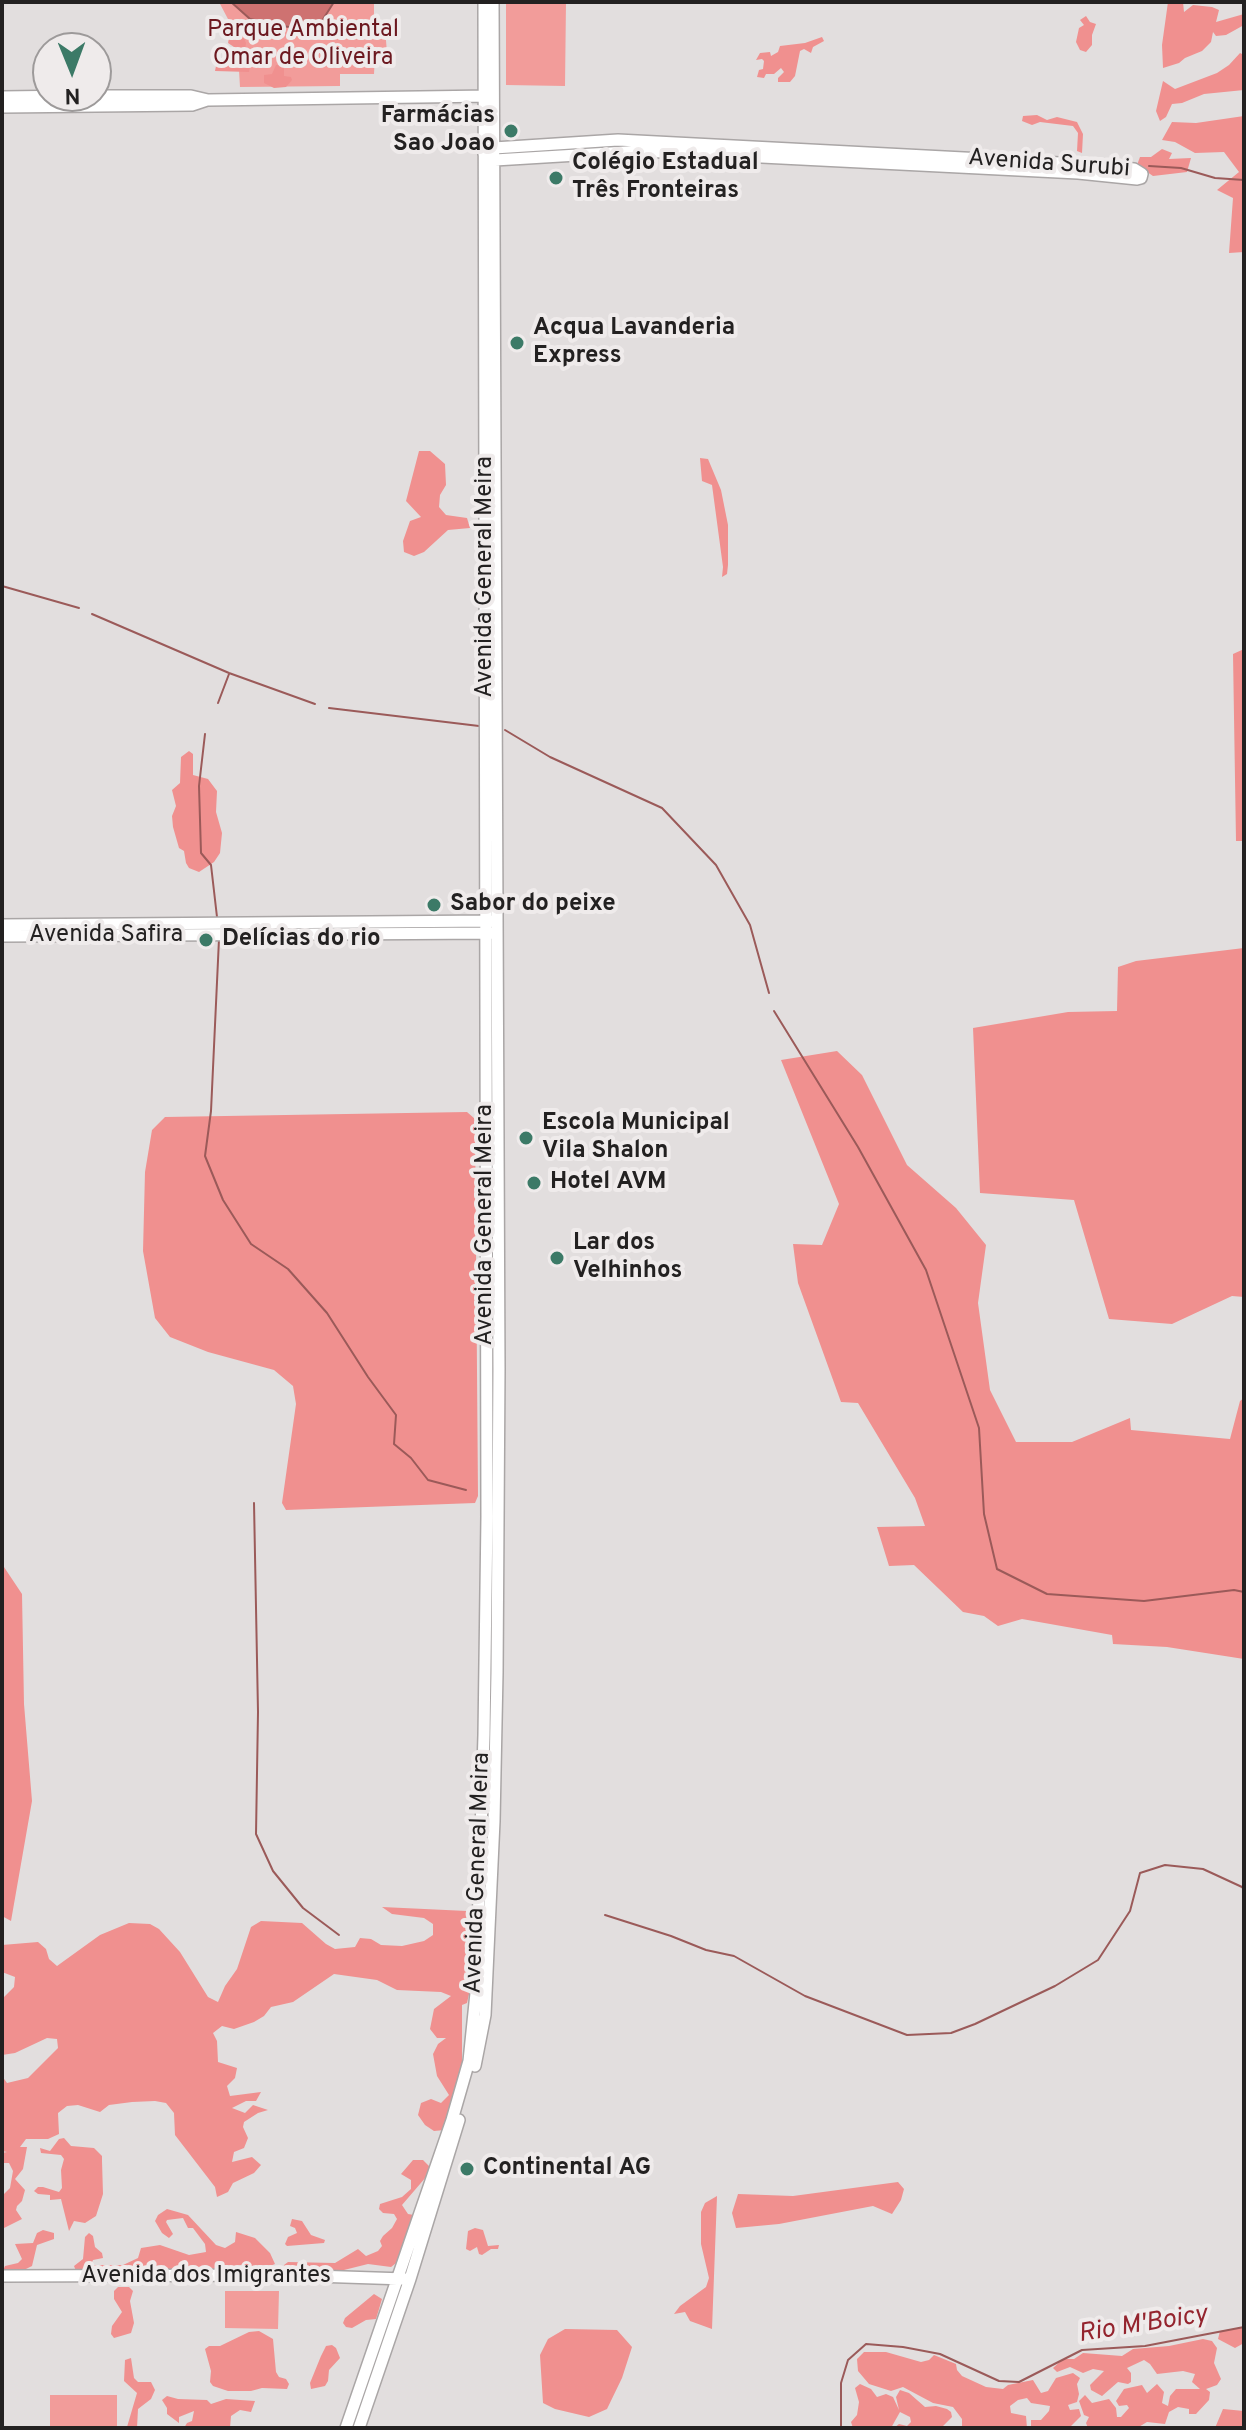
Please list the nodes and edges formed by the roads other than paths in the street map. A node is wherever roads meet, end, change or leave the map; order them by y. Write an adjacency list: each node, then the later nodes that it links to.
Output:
1 (484, 2): 4 (main road, Avenida General Meira)
2 (493, 2): 4 (main road, Avenida General Meira)
3 (112, 96): 7 (main road)
4 (489, 96): 7 (main road); 9 (main road, Avenida General Meira)
5 (2, 97): 6 (main road)
6 (32, 97)
7 (208, 100): 8 (main road)
8 (2, 107)
9 (491, 154): 9 (main road, Avenida Surubi); 11 (main road, Avenida General Meira)
10 (2, 925): 12 (main road, Avenida Safira)
11 (492, 927): 12 (main road, Avenida Safira); 14 (main road, Avenida General Meira)
12 (210, 930): 13 (main road, Avenida Safira)
13 (2, 936)
14 (491, 1673): 15 (main road, Avenida General Meira); 16 (main road, Avenida General Meira)
15 (481, 1820): 16 (main road); 17 (main road, Avenida General Meira)
16 (494, 1821): 17 (main road, Avenida General Meira)
17 (432, 2196): 19 (main road, Avenida General Meira)
18 (2, 2276): 19 (main road, Avenida dos Imigrantes)
19 (404, 2279): 20 (main road, Avenida General Meira); 21 (main road, Avenida General Meira)
20 (353, 2406): 21 (main road); 22 (main road, Avenida General Meira)
21 (366, 2409): 23 (main road, Avenida General Meira)
22 (346, 2428)
23 (359, 2428)

